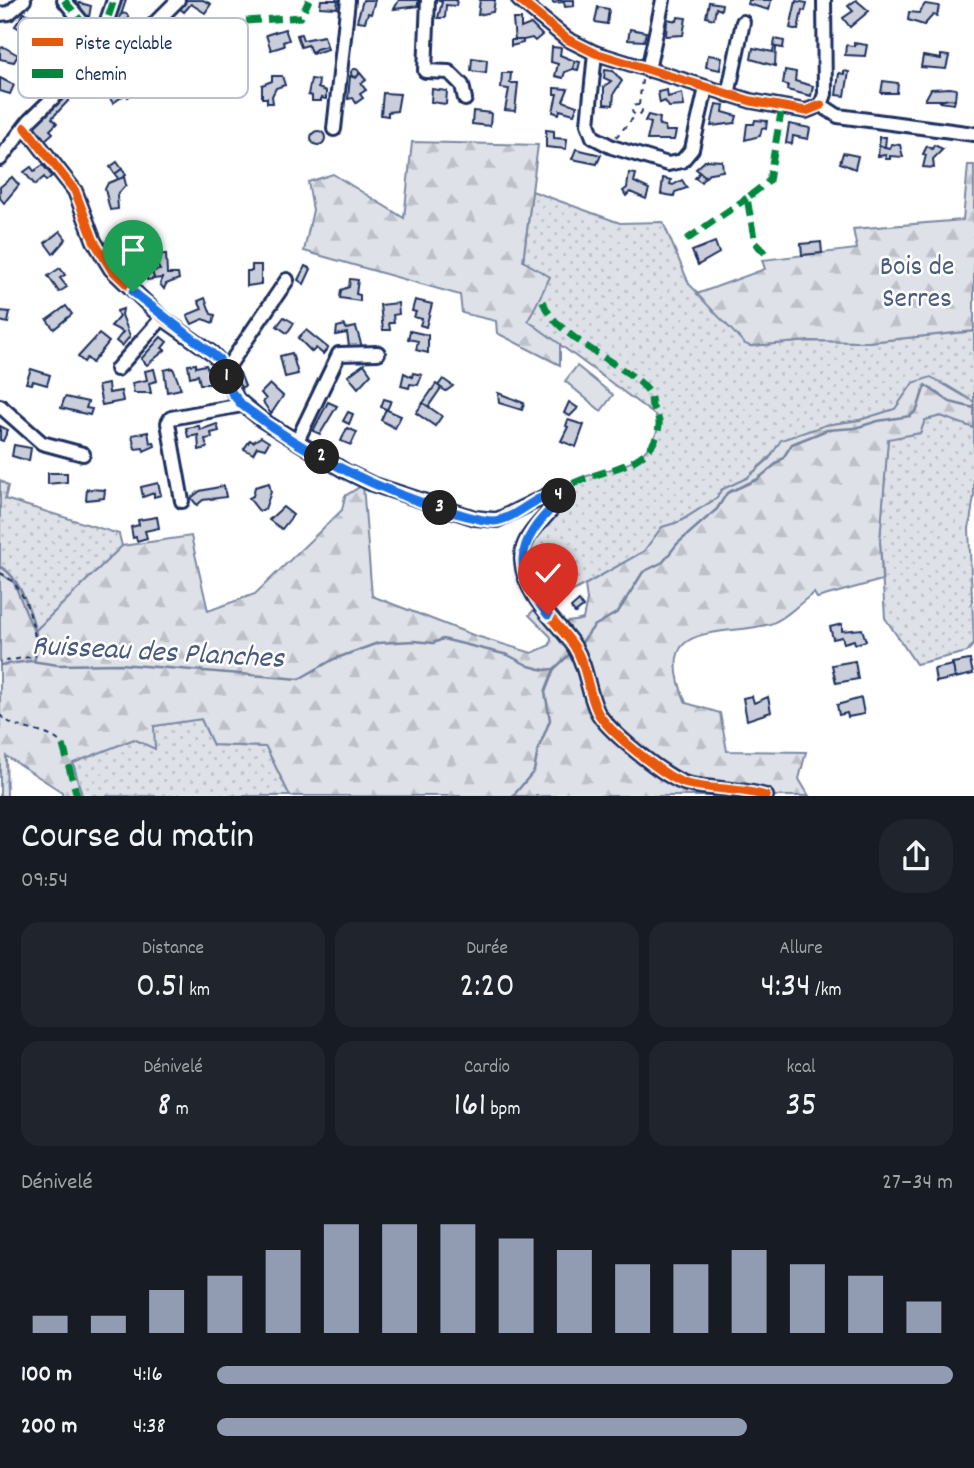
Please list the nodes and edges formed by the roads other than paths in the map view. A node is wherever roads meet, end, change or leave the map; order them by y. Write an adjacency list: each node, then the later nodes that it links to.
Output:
1 (24, 0): 10 (street)
2 (64, 0): 11 (street)
3 (114, 0): 12 (street)
4 (178, 0): 13 (street)
5 (348, 0): 23 (street)
6 (428, 0): 20 (street)
7 (519, 0): 15 (street)
8 (663, 0): 16 (street)
9 (824, 0): 21 (street)
10 (0, 14)
11 (79, 18)
12 (108, 18)
13 (160, 18)
14 (743, 22): 18 (street)
15 (595, 53): 16 (street); 17 (street)
16 (647, 72): 17 (street)
17 (706, 88): 18 (street)
18 (729, 95): 21 (street)
19 (54, 98): 22 (street)
20 (465, 99)
21 (821, 105): 24 (street)
22 (25, 127): 25 (street); 27 (street)
23 (334, 129)
24 (974, 134)
25 (0, 159)
26 (287, 280): 30 (street)
27 (162, 318): 29 (street); 30 (street)
28 (378, 353): 33 (street)
29 (117, 369)
30 (225, 372): 31 (street)
31 (242, 405): 33 (street); 35 (street)
32 (0, 406): 34 (street)
33 (297, 441): 36 (street)
34 (83, 454)
35 (182, 501)
36 (766, 796)

